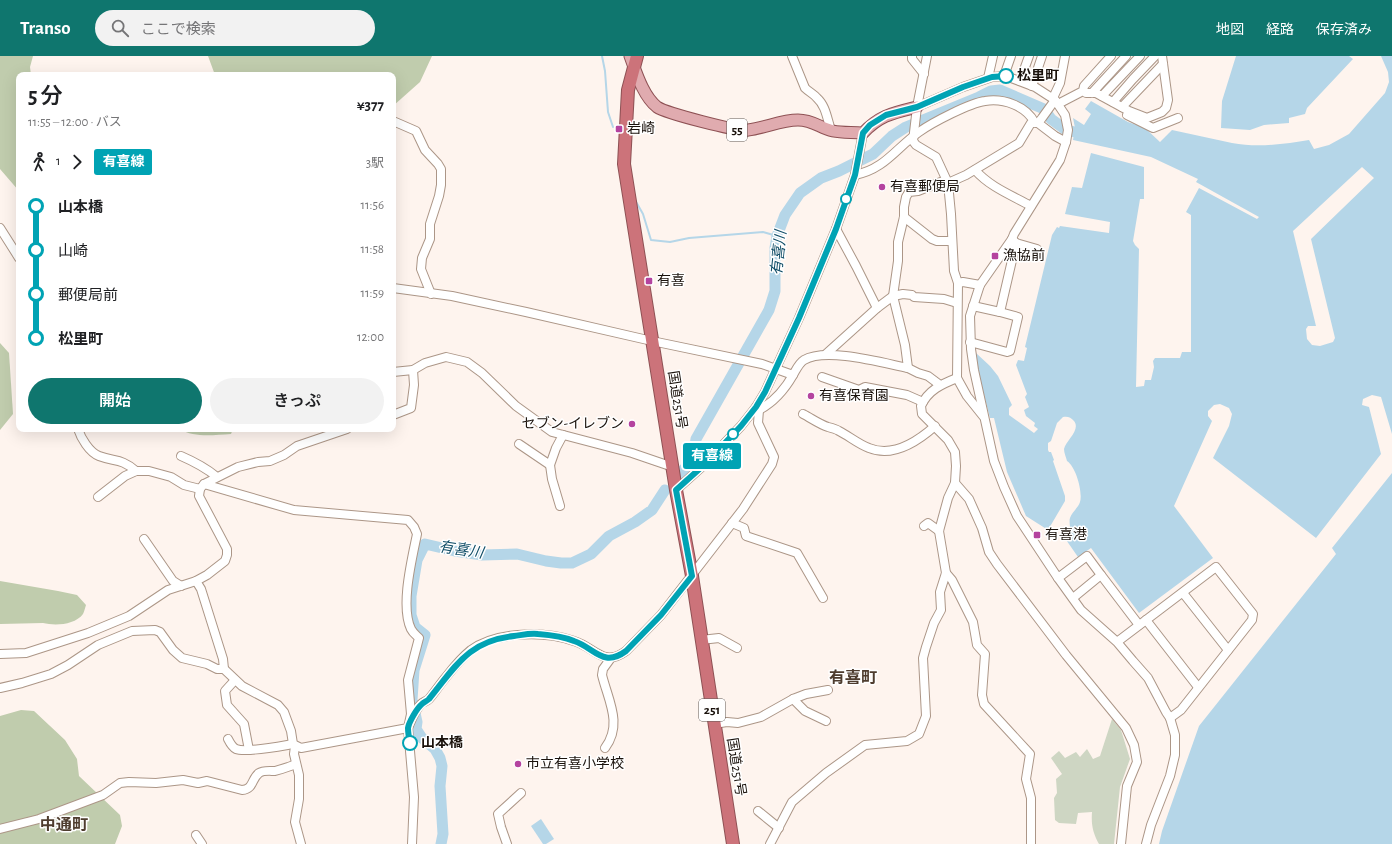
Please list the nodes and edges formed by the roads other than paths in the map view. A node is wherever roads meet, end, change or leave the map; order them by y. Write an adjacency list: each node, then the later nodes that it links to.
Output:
1 (792, 56): 29 (street)
2 (912, 56): 15 (street)
3 (927, 56): 15 (street)
4 (993, 56): 17 (street)
5 (1012, 56): 16 (street)
6 (1029, 56): 18 (street)
7 (1042, 56): 19 (street)
8 (1065, 56): 23 (street)
9 (1111, 56): 20 (street)
10 (1126, 56): 20 (street)
11 (1140, 56): 21 (street)
12 (1155, 56): 22 (street)
13 (634, 59): 29 (main road, 55); 53 (highway, 国道251号 / 251)
14 (1162, 60): 25 (street); 25 (street)
15 (924, 74): 24 (street)
16 (1004, 76): 17 (street); 18 (street)
17 (988, 78): 24 (street)
18 (1020, 81): 19 (street)
19 (1032, 86): 23 (street)
20 (1087, 92): 21 (street); 23 (street); 26 (street)
21 (1102, 96): 22 (street)
22 (1113, 102): 25 (street)
23 (1055, 103): 27 (street); 32 (street)
24 (917, 107): 30 (main road); 31 (street)
25 (1122, 107)
26 (1178, 118)
27 (1038, 121): 31 (street); 32 (street); 33 (street)
28 (396, 122): 47 (street)
29 (831, 130): 30 (main road, 55)
30 (863, 133): 34 (street)
31 (914, 134): 34 (street); 35 (street)
32 (1066, 140): 36 (street)
33 (975, 170): 35 (street); 36 (street)
34 (855, 172): 39 (street)
35 (947, 182): 37 (street); 40 (street)
36 (1031, 206): 41 (street)
37 (904, 217): 40 (street); 48 (street)
38 (0, 228): 43 (street)
39 (836, 229): 51 (street); 57 (street)
40 (952, 241): 44 (street)
41 (1014, 241): 42 (street); 45 (street); 52 (street)
42 (1037, 249)
43 (16, 253)
44 (958, 283): 45 (street); 49 (street)
45 (980, 285): 50 (street)
46 (396, 288): 47 (street)
47 (431, 294): 53 (street)
48 (892, 296): 49 (street); 51 (street); 58 (street)
49 (957, 303): 54 (street)
50 (973, 306): 52 (street); 55 (street)
51 (877, 308): 56 (street)
52 (1000, 312): 55 (street)
53 (652, 341): 57 (street); 77 (highway, 国道251号 / 251)
54 (956, 344): 55 (street); 63 (street)
55 (970, 344): 69 (street)
56 (826, 354): 58 (street); 61 (street)
57 (776, 368): 61 (street); 66 (street)
58 (908, 368): 64 (street)
59 (413, 370): 60 (street); 67 (street); 73 (street)
60 (396, 372)
61 (793, 375): 66 (street)
62 (822, 377): 65 (street)
63 (956, 378): 64 (street); 69 (street)
64 (940, 385): 65 (street)
65 (923, 402): 70 (street)
66 (757, 409): 82 (street); 85 (street)
67 (396, 414)
68 (803, 414): 70 (street)
69 (985, 418): 92 (street)
70 (935, 426): 80 (street)
71 (80, 432): 78 (street)
72 (337, 432): 79 (street)
73 (563, 435): 76 (street); 77 (street)
74 (519, 444): 76 (street)
75 (181, 456): 79 (street)
76 (550, 465): 84 (street)
77 (672, 467): 82 (highway, 国道251号 / 251)
78 (136, 471): 81 (street); 83 (street)
79 (217, 477): 81 (street)
80 (955, 483): 87 (street); 133 (street)
81 (202, 487): 93 (street); 115 (street)
82 (676, 490): 91 (highway, 国道251号 / 251)
83 (98, 497)
84 (560, 506)
85 (732, 523): 91 (street); 96 (street)
86 (924, 526): 87 (street)
87 (939, 531): 89 (street)
88 (144, 539): 94 (street)
89 (946, 573): 123 (street); 132 (street)
90 (1101, 575): 92 (street); 97 (street); 99 (street)
91 (692, 576): 100 (highway, 国道251号 / 251); 105 (street)
92 (1058, 578): 97 (street)
93 (196, 581): 94 (street); 106 (street)
94 (182, 586): 104 (street)
95 (1183, 592): 98 (street); 103 (street); 103 (street)
96 (823, 598)
97 (1073, 598): 101 (street)
98 (1146, 620): 99 (street); 108 (street)
99 (1139, 625): 101 (street)
100 (701, 640): 102 (street); 114 (highway, 国道251号 / 251)
101 (1117, 642): 112 (street)
102 (737, 648)
103 (1228, 650): 108 (street)
104 (0, 654)
105 (611, 658): 115 (street); 118 (street)
106 (224, 669): 107 (street); 109 (street)
107 (235, 680): 117 (street); 119 (street)
108 (1198, 687): 112 (street)
109 (0, 688)
110 (828, 690): 111 (street)
111 (793, 699): 113 (street); 114 (street)
112 (1170, 718): 134 (street)
113 (826, 721)
114 (714, 724): 130 (highway, 国道251号 / 251)
115 (408, 728): 117 (street); 128 (street)
116 (228, 739): 119 (street)
117 (294, 745): 119 (street); 120 (street)
118 (605, 748)
119 (250, 750)
120 (296, 764): 124 (street); 127 (street)
121 (521, 793): 129 (street)
122 (758, 811): 123 (street)
123 (779, 828): 131 (street)
124 (0, 829)
125 (196, 835): 126 (street)
126 (202, 844)
127 (301, 844)
128 (412, 844)
129 (507, 844)
130 (733, 844)
131 (770, 844)
132 (1031, 844)
133 (1121, 844)
134 (1146, 844)

